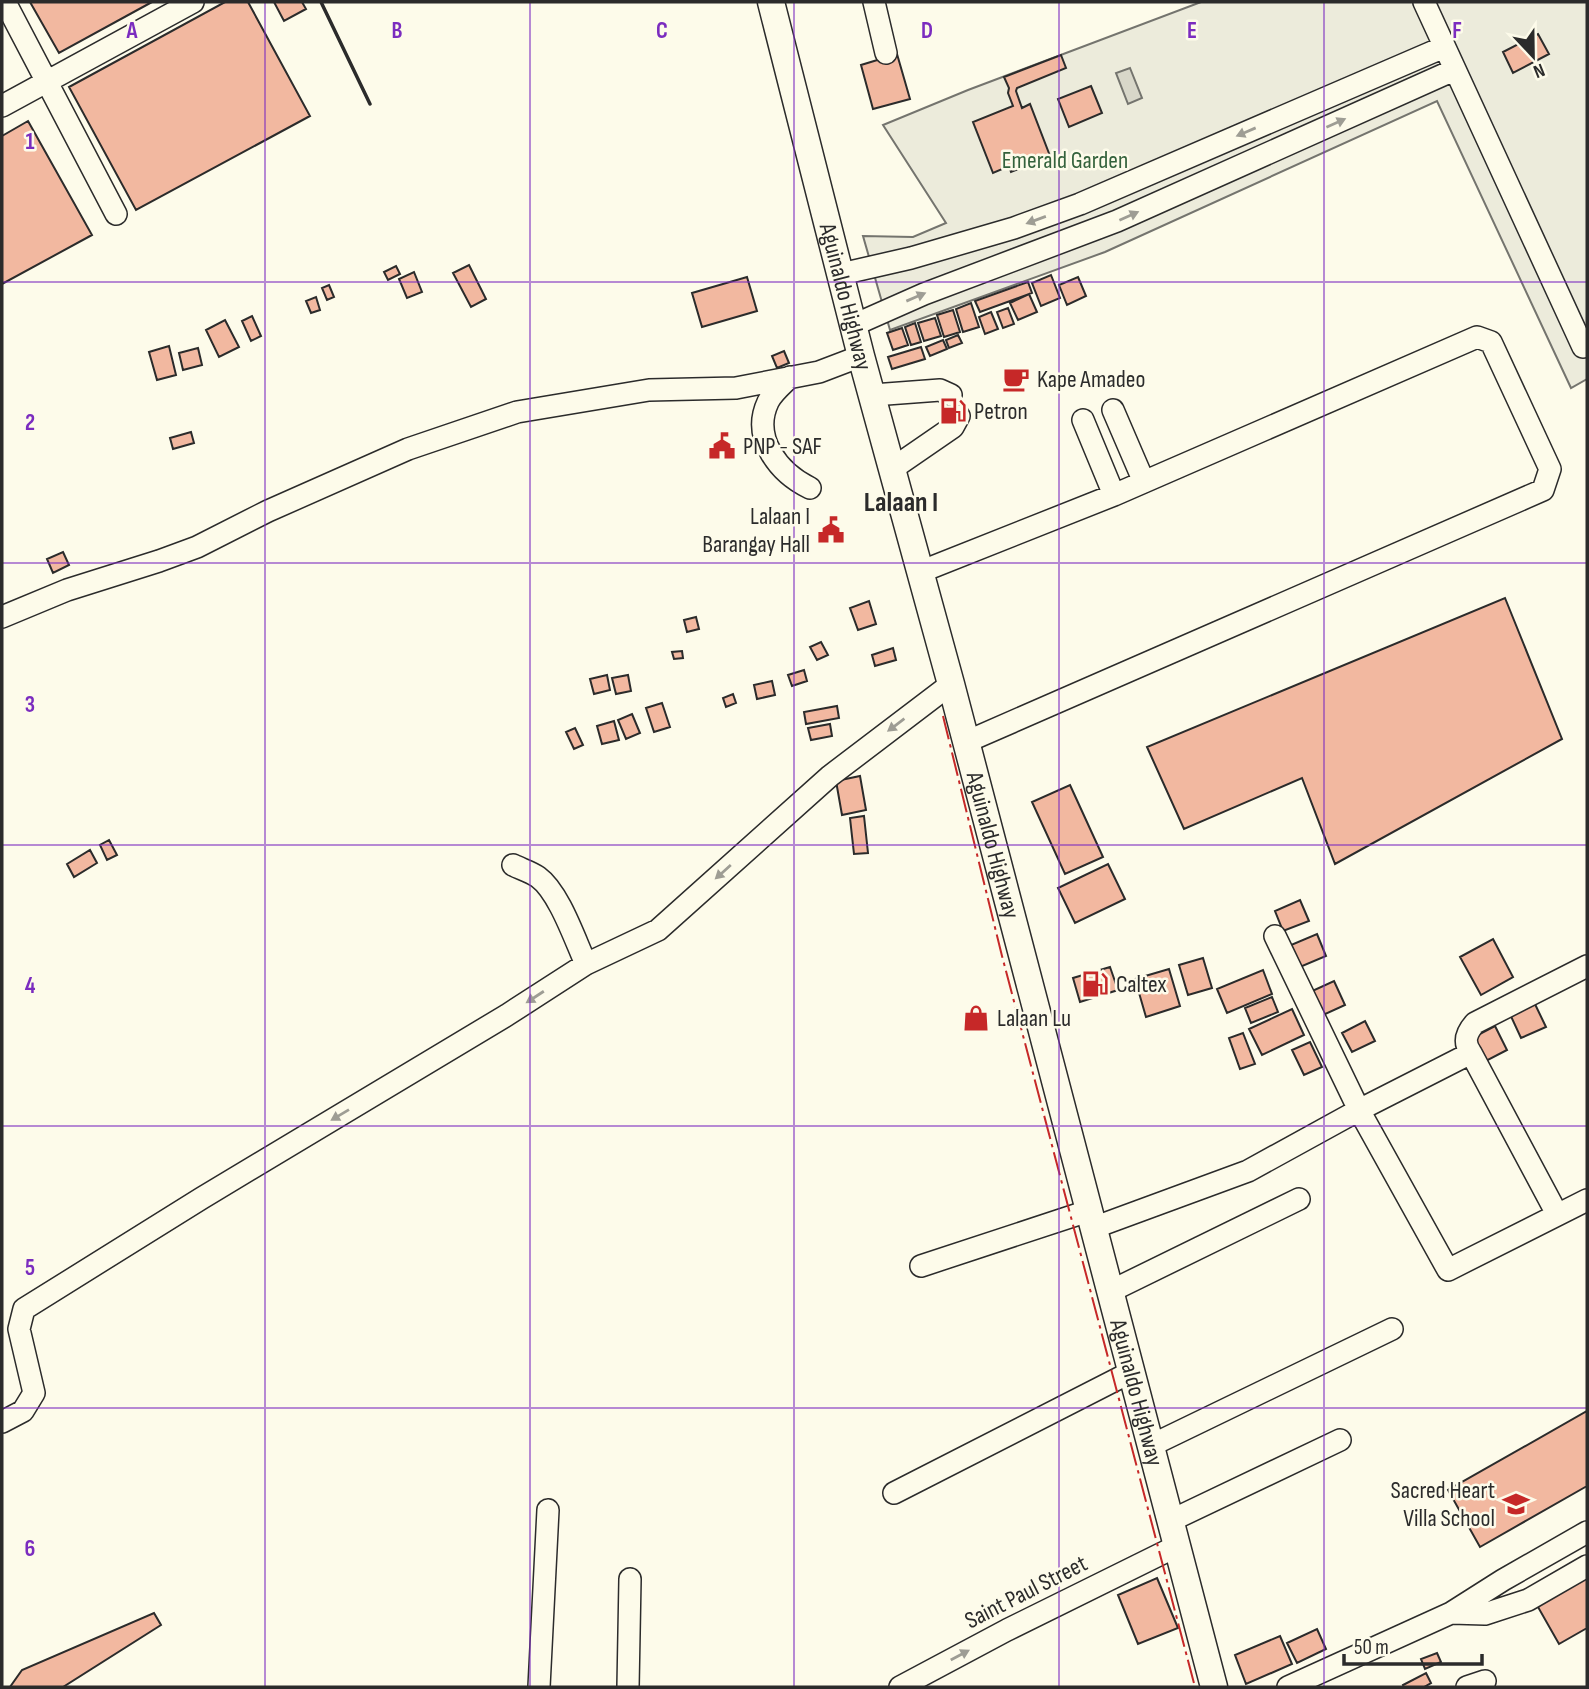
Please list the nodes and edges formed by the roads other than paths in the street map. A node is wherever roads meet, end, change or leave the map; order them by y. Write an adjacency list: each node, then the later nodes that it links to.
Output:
1 (5, 2): 9 (street)
2 (192, 2): 9 (street)
3 (771, 2): 12 (main road, Aguinaldo Highway)
4 (874, 2): 7 (street)
5 (1424, 2): 6 (street)
6 (1444, 47): 8 (street); 12 (street, one-way to 12)
7 (886, 53)
8 (1454, 70): 13 (street, one-way to 8); 14 (street)
9 (47, 81): 10 (street); 11 (street)
10 (2, 106)
11 (116, 214)
12 (841, 274): 13 (main road, Aguinaldo Highway)
13 (853, 325): 15 (main road, Aguinaldo Highway)
14 (1587, 344)
15 (861, 356): 16 (street); 17 (main road, Aguinaldo Highway)
16 (790, 377): 24 (street); 27 (street)
17 (873, 395): 18 (street); 22 (main road, Aguinaldo Highway)
18 (951, 395)
19 (1113, 410): 23 (street)
20 (959, 416): 22 (street)
21 (1083, 420): 25 (street)
22 (892, 469): 26 (main road, Aguinaldo Highway)
23 (1144, 482): 25 (street); 29 (street)
24 (810, 488)
25 (1114, 495): 26 (street)
26 (920, 572): 28 (main road, Aguinaldo Highway)
27 (2, 617)
28 (951, 684): 29 (main road, Aguinaldo Highway); 32 (street, one-way to 32)
29 (966, 742): 39 (main road, Aguinaldo Highway)
30 (513, 865): 32 (street)
31 (1275, 936): 35 (street)
32 (586, 964): 44 (street, one-way to 44)
33 (1587, 966): 34 (street)
34 (1471, 1053): 35 (street); 38 (street)
35 (1359, 1110): 38 (street); 39 (street)
36 (1299, 1199): 41 (street)
37 (1587, 1200): 38 (street)
38 (1557, 1214)
39 (1091, 1219): 40 (street); 41 (main road, Aguinaldo Highway)
40 (921, 1266)
41 (1111, 1290): 43 (main road, Aguinaldo Highway)
42 (1392, 1329): 46 (street)
43 (1131, 1372): 46 (main road, Aguinaldo Highway); 47 (street)
44 (2, 1422)
45 (1340, 1440): 50 (street, Saint Paul Street)
46 (1150, 1446): 50 (main road, Aguinaldo Highway)
47 (894, 1493)
48 (548, 1510): 54 (street)
49 (1587, 1532): 53 (street)
50 (1173, 1534): 56 (street, Saint Paul Street, one-way to 50); 57 (main road, Aguinaldo Highway)
51 (1587, 1566): 53 (street)
52 (629, 1579): 55 (street)
53 (1451, 1613): 58 (street)
54 (539, 1687)
55 (628, 1687)
56 (900, 1687)
57 (1213, 1687)
58 (1288, 1687)

